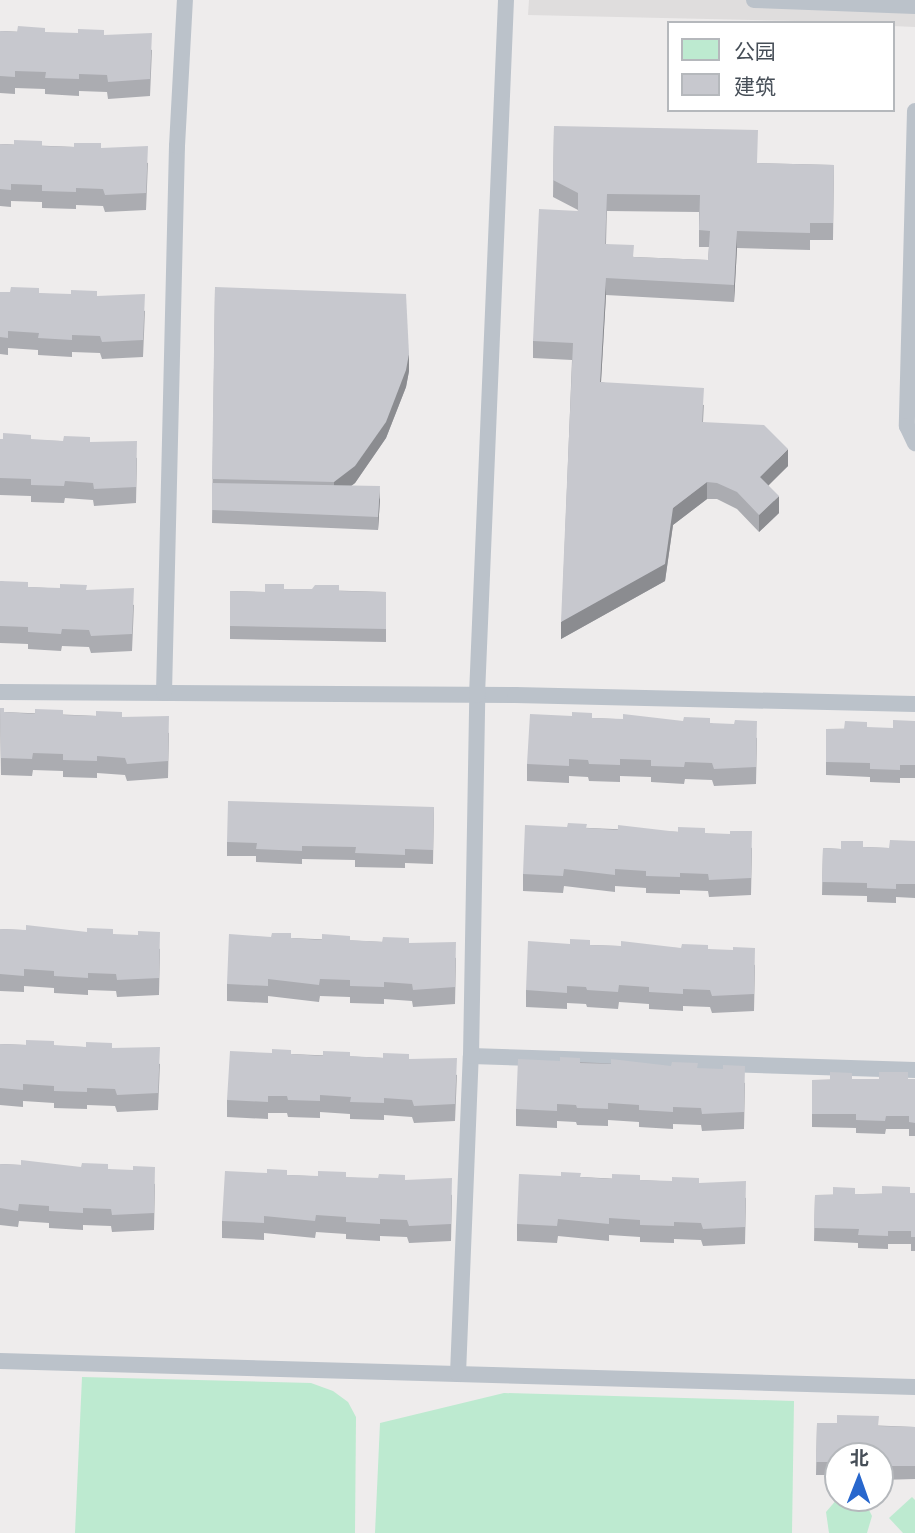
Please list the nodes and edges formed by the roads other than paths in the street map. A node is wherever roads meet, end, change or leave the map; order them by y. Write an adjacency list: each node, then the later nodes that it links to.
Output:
1 (185, 0): 9 (lane)
2 (506, 0): 10 (lane)
3 (754, 0): 4 (lane)
4 (845, 2): 5 (lane)
5 (915, 6)
6 (915, 111): 7 (lane)
7 (915, 443)
8 (0, 692): 9 (lane)
9 (164, 693): 10 (lane)
10 (477, 695): 11 (lane); 12 (lane)
11 (915, 704)
12 (471, 1056): 13 (lane); 15 (lane)
13 (915, 1070)
14 (0, 1361): 15 (lane)
15 (458, 1374): 16 (lane)
16 (915, 1387)

